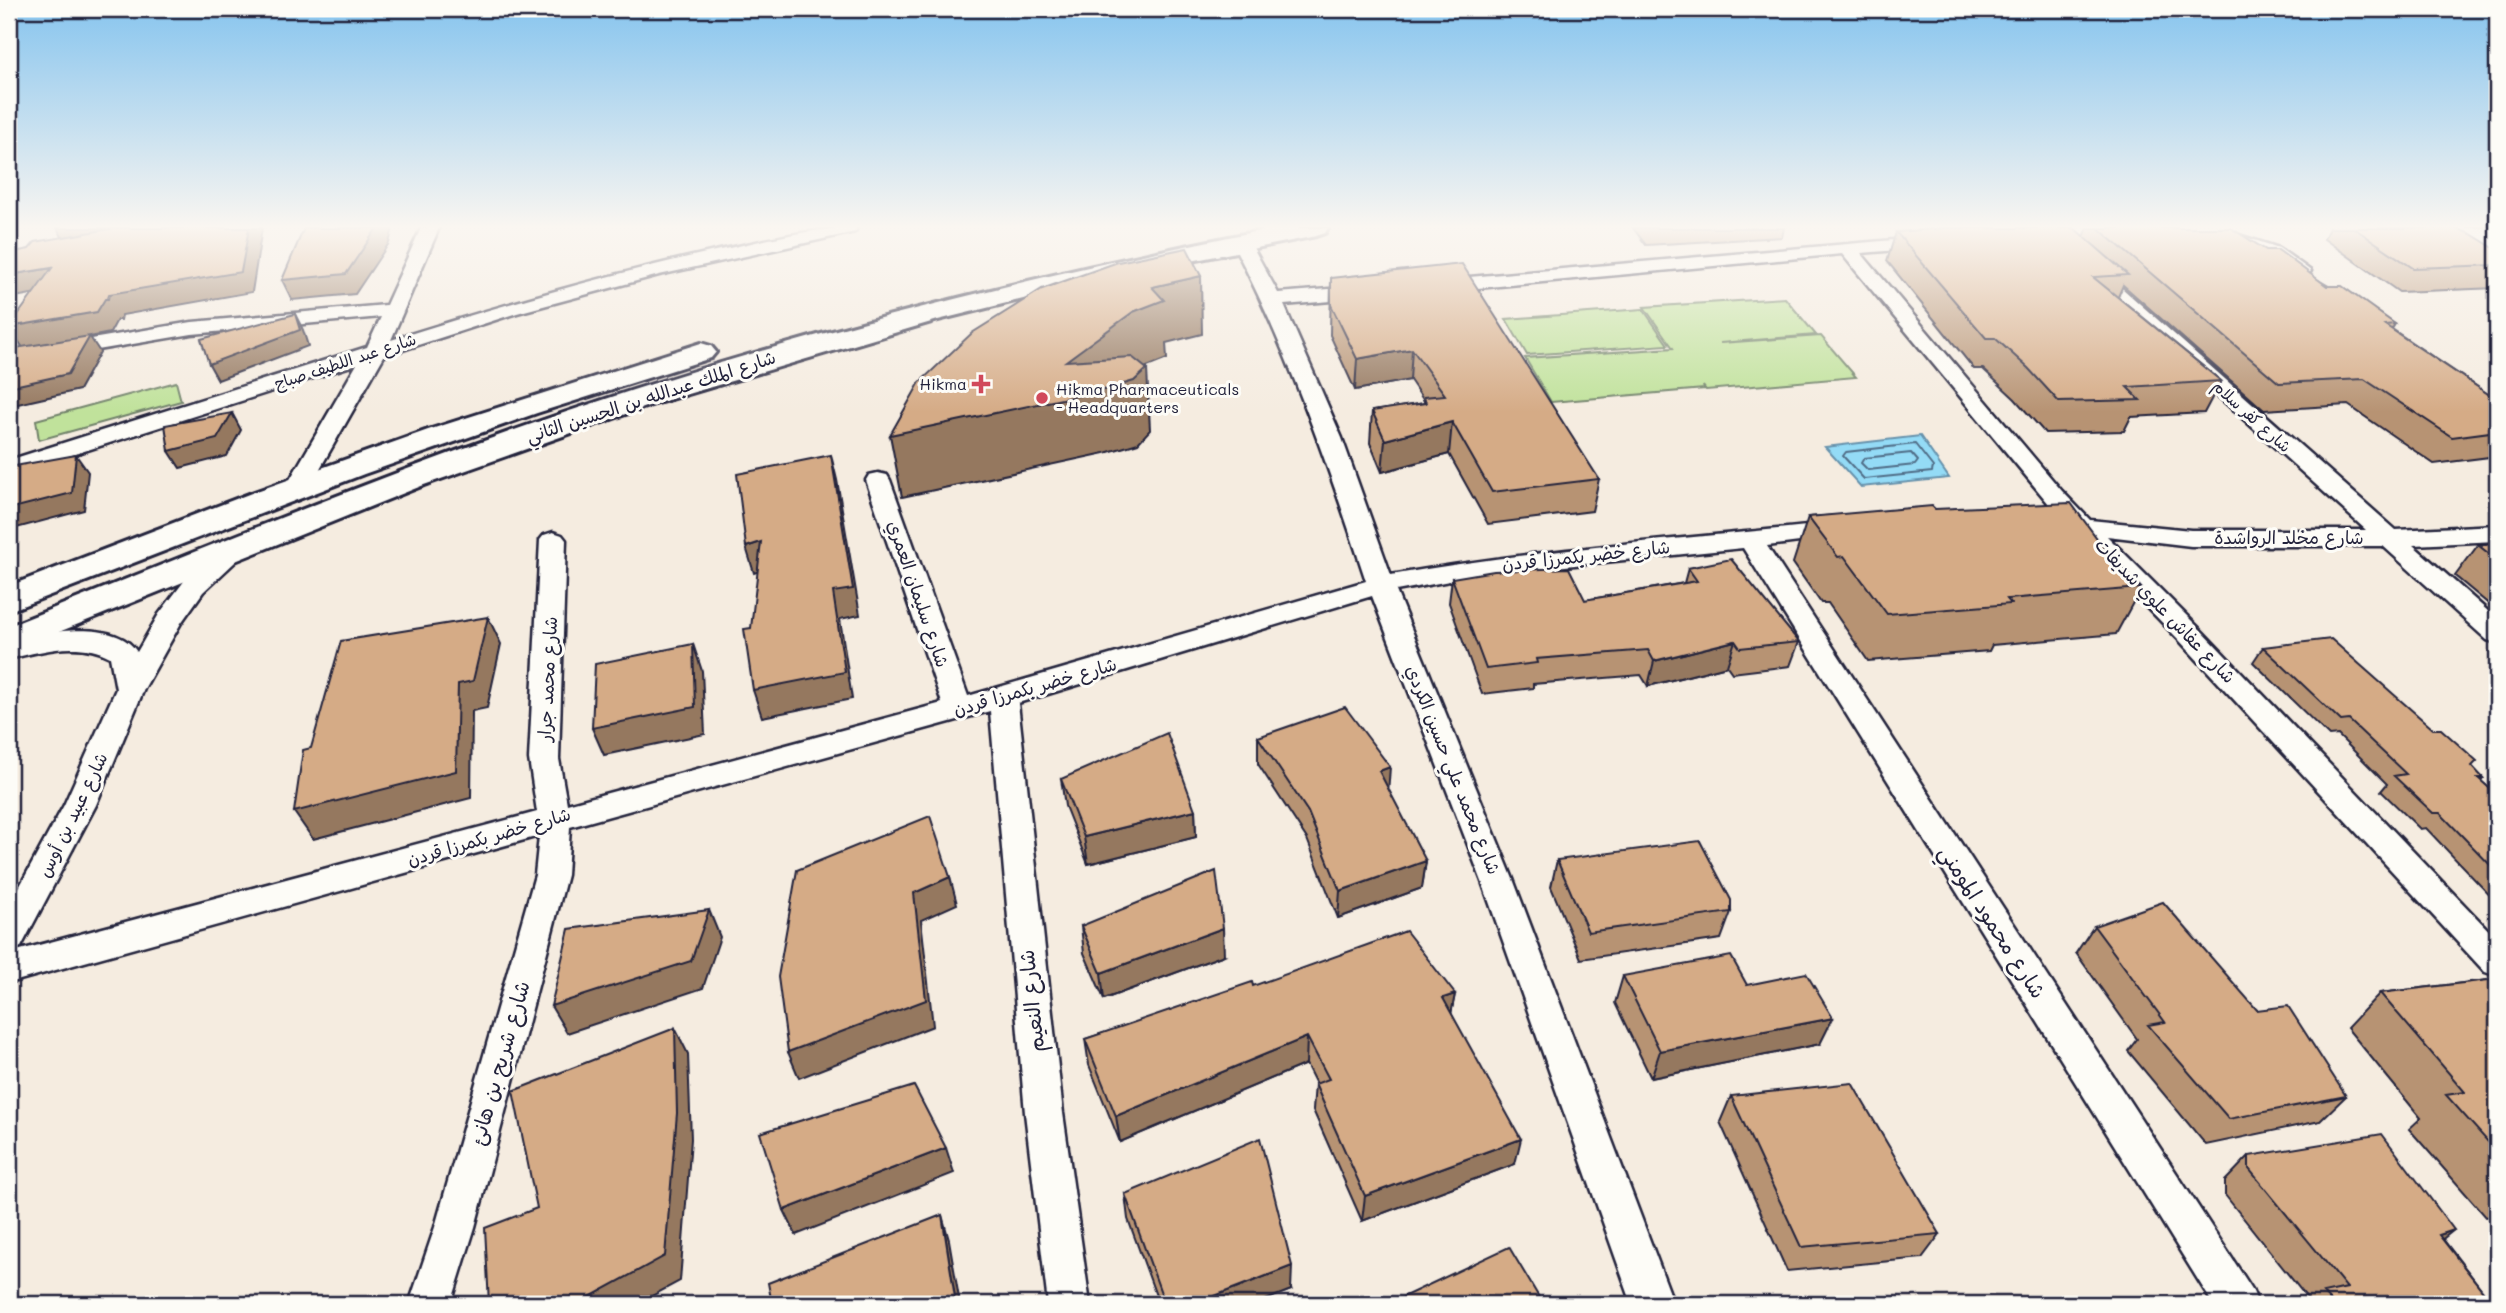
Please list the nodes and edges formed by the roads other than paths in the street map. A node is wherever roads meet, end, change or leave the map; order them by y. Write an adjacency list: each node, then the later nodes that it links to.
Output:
1 (405, 289): 10 (street)
2 (581, 289): 11 (street, شارع عبد اللطيف صباح)
3 (936, 289): 15 (main road, شارع الملك عبدالله بن الحسين الثاني)
4 (1029, 289): 23 (main road, شارع الملك عبدالله بن الحسين الثاني)
5 (1266, 289): 9 (street, شارع محمد علي حسين الكردي)
6 (1881, 289): 17 (street, شارع عفاش علوي شديفات)
7 (2112, 289): 21 (street, شارع كفر سلام)
8 (1383, 290): 9 (street)
9 (1272, 300): 24 (street, شارع محمد علي حسين الكردي)
10 (396, 310): 11 (street); 12 (street)
11 (377, 349): 13 (street, شارع عبد اللطيف صباح); 15 (street)
12 (9, 359)
13 (9, 468)
14 (878, 480): 31 (street, شارع سليمان العمري)
15 (297, 488): 25 (main road, شارع الملك عبدالله بن الحسين الثاني)
16 (2023, 520): 17 (street)
17 (2081, 526): 21 (street, شارع مخلد الرواشدة); 34 (street, شارع عفاش علوي شديفات)
18 (1867, 529): 20 (street, شارع خضر بكمرزا قردن)
19 (2497, 533): 21 (street, شارع مخلد الرواشدة)
20 (1749, 538): 24 (street, شارع خضر بكمرزا قردن); 39 (street, شارع محمود المومني)
21 (2388, 538): 26 (street, شارع كفر سلام)
22 (553, 540): 32 (street, شارع محمد جرار)
23 (237, 548): 27 (main road, شارع الملك عبدالله بن الحسين الثاني); 29 (street, شارع عبيد بن أوس)
24 (1381, 585): 30 (street, شارع خضر بكمرزا قردن); 38 (street, شارع محمد علي حسين الكردي)
25 (9, 599)
26 (2497, 634)
27 (9, 640)
28 (9, 650): 29 (street)
29 (130, 689): 33 (street, شارع عبيد بن أوس)
30 (1003, 696): 31 (street, شارع خضر بكمرزا قردن); 37 (street, شارع النعيم)
31 (958, 709): 32 (street, شارع خضر بكمرزا قردن)
32 (554, 818): 35 (street, شارع خضر بكمرزا قردن); 36 (street, شارع شريح بن هانئ)
33 (9, 937)
34 (2497, 962)
35 (9, 968)
36 (430, 1304)
37 (1069, 1304)
38 (1653, 1304)
39 (2237, 1304)

